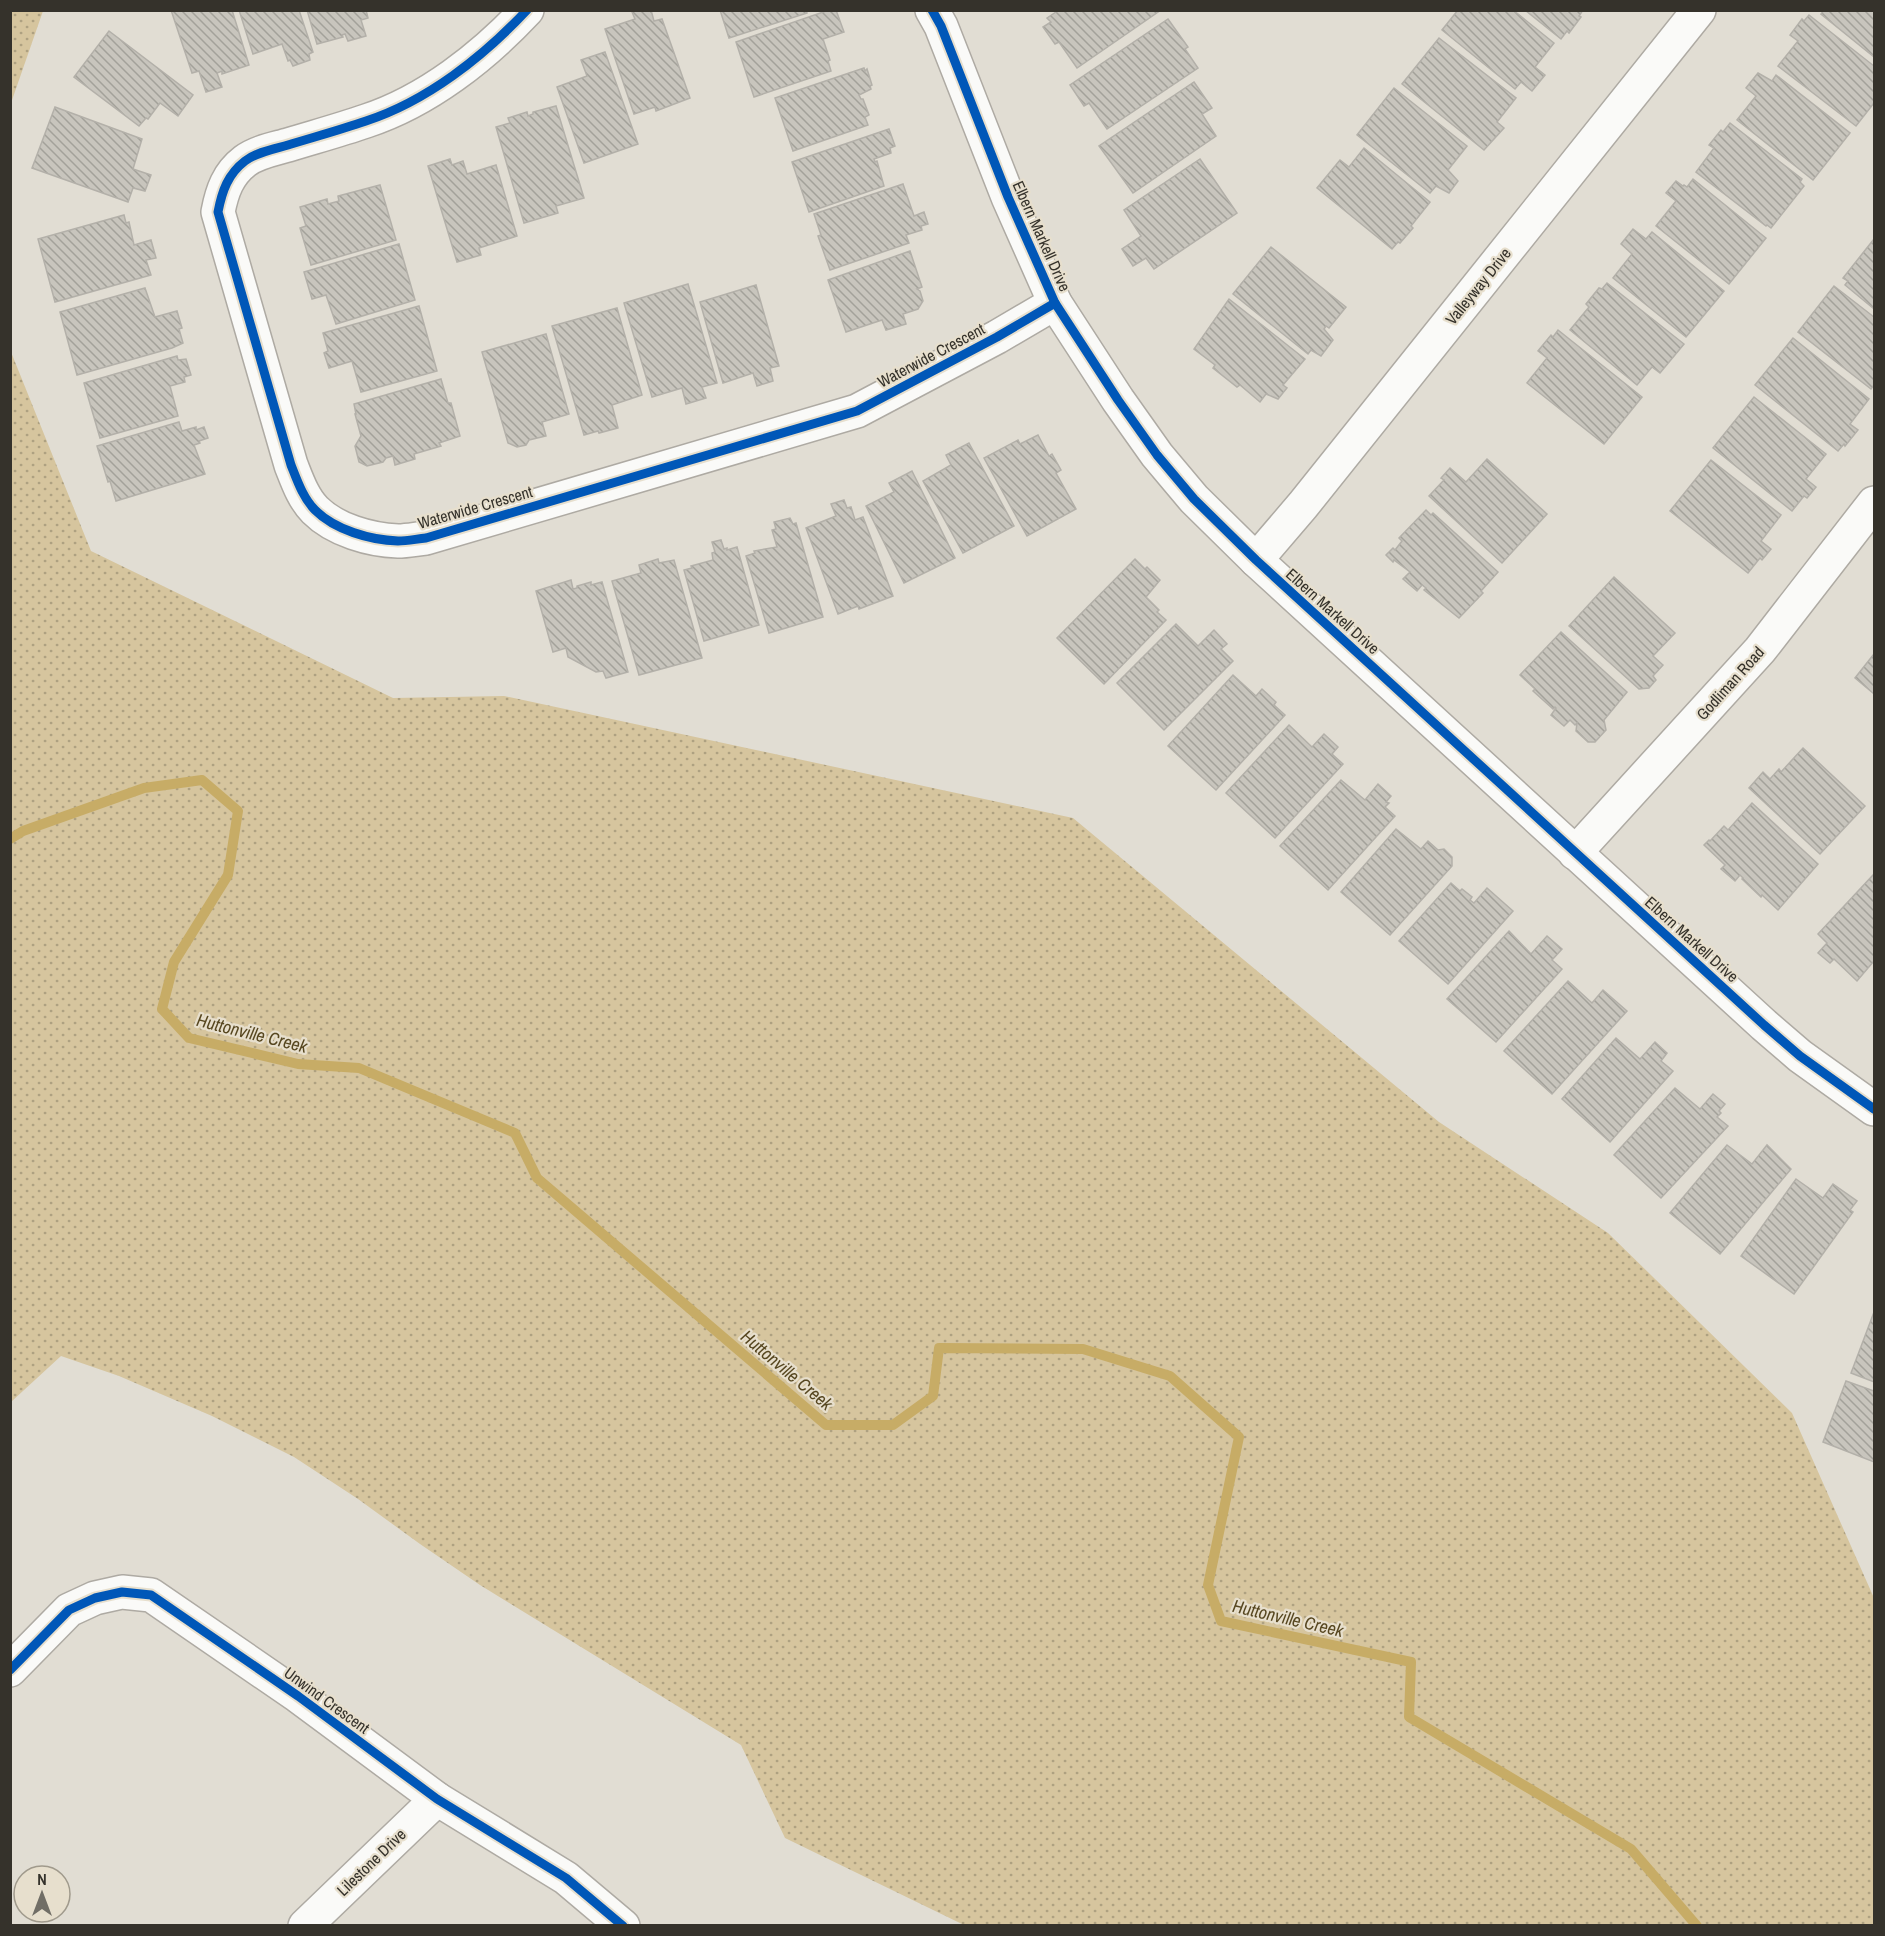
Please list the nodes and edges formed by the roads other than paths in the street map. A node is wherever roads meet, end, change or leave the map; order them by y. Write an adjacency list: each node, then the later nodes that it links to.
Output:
1 (527, 10): 4 (street, Waterwide Crescent)
2 (932, 10): 4 (street, Elbern Markell Drive)
3 (1699, 10): 6 (street, Valleyway Drive)
4 (1056, 303): 6 (street, Elbern Markell Drive)
5 (1875, 503): 7 (street, Godliman Road)
6 (1256, 560): 7 (street, Elbern Markell Drive)
7 (1575, 853): 8 (street, Elbern Markell Drive)
8 (1875, 1109)
9 (10, 1670): 10 (street, Unwind Crescent)
10 (437, 1799): 11 (street, Lilestone Drive); 12 (street, Unwind Crescent)
11 (305, 1926)
12 (623, 1926)

